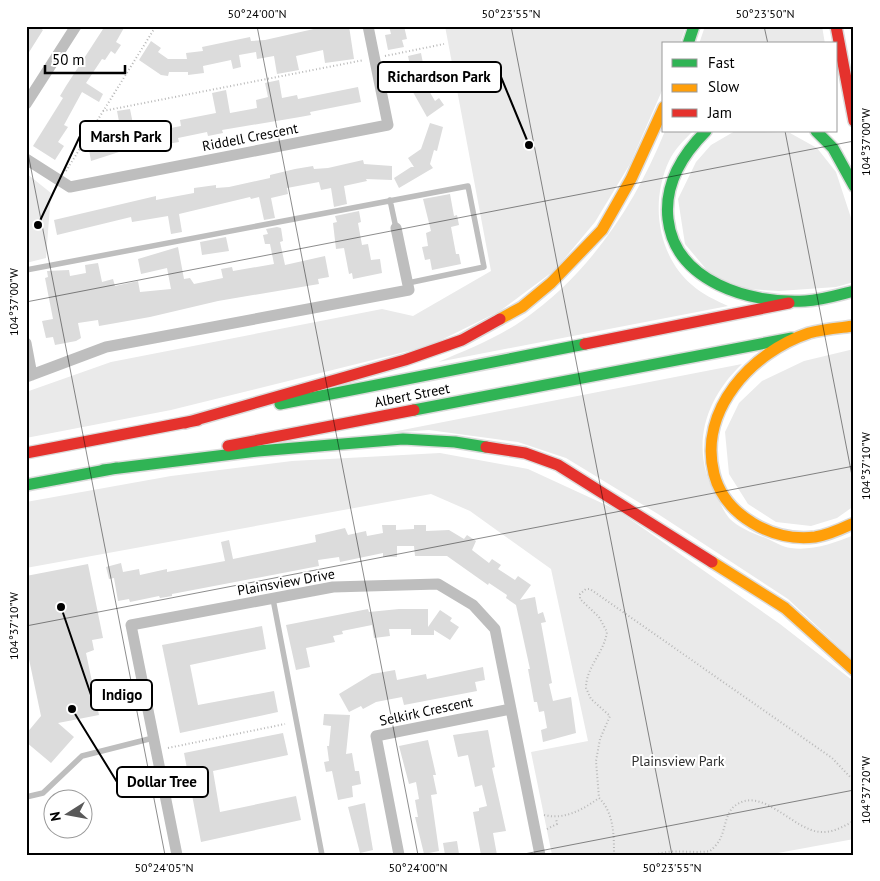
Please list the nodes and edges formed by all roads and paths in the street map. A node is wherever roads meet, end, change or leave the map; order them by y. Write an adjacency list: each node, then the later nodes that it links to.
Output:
1 (76, 26): 9 (street)
2 (156, 26): 10 (path)
3 (368, 26): 8 (street, Riddell Crescent)
4 (694, 26): 6 (main road)
5 (836, 26): 12 (main road)
6 (689, 42)
7 (444, 44): 8 (path)
8 (375, 58): 10 (path); 16 (street, Riddell Crescent)
9 (26, 104)
10 (103, 111): 16 (path)
11 (662, 111): 28 (main road)
12 (854, 122)
13 (705, 132): 23 (main road)
14 (817, 132): 17 (main road)
15 (26, 159): 16 (street, Riddell Crescent)
16 (59, 182)
17 (854, 186)
18 (390, 200): 19 (lane); 20 (lane); 21 (lane)
19 (396, 228): 21 (street)
20 (26, 270)
21 (408, 286): 27 (street)
22 (849, 292): 23 (main road)
23 (799, 301): 28 (main road, Albert Street)
24 (853, 326): 25 (main road, Albert Street)
25 (803, 335): 30 (main road, Albert Street); 32 (main road)
26 (26, 344): 27 (street)
27 (29, 376)
28 (185, 423): 29 (main road, Albert Street)
29 (26, 453)
30 (103, 470): 31 (main road, Albert Street); 34 (main road)
31 (26, 485)
32 (854, 523)
33 (273, 599): 35 (street, Plainsview Drive); 37 (street, Plainsview Drive); 46 (lane)
34 (854, 670)
35 (511, 709): 43 (street, Plainsview Drive); 47 (street, Selkirk Crescent)
36 (285, 724): 38 (path)
37 (153, 738): 38 (street, Plainsview Drive); 40 (lane)
38 (155, 750): 45 (street, Plainsview Drive)
39 (854, 781): 41 (path)
40 (26, 797)
41 (599, 798): 43 (path); 49 (path)
42 (854, 821): 44 (path)
43 (536, 833): 48 (street, Plainsview Drive)
44 (711, 853): 50 (path)
45 (176, 855)
46 (322, 855)
47 (399, 855)
48 (540, 855)
49 (614, 855)
50 (655, 855)

